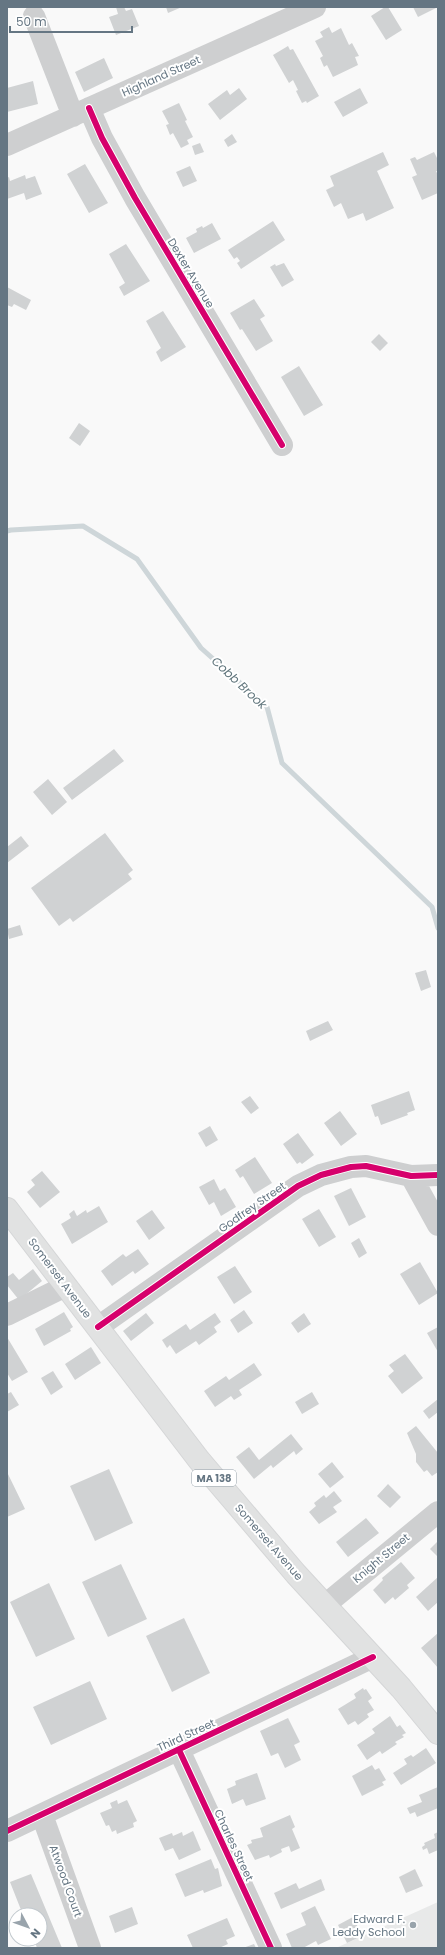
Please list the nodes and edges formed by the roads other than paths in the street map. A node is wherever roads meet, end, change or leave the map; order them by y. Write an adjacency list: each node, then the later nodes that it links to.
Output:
1 (315, 7): 3 (street, Highland Street)
2 (34, 16): 3 (street, Dexter Avenue)
3 (81, 112): 4 (street, Highland Street); 5 (street, Dexter Avenue)
4 (7, 145)
5 (282, 445)
6 (411, 1176): 7 (street, Godfrey Street); 9 (street); 12 (street, Godfrey Street)
7 (438, 1176)
8 (7, 1209): 10 (main road, Somerset Avenue / MA 138)
9 (438, 1225)
10 (66, 1286): 11 (street); 12 (main road, Somerset Avenue / MA 138)
11 (7, 1314)
12 (98, 1327): 14 (main road, Somerset Avenue / MA 138)
13 (438, 1512): 14 (street, Knight Street)
14 (325, 1605): 15 (main road, Somerset Avenue / MA 138)
15 (373, 1657): 16 (main road, Somerset Avenue / MA 138); 17 (street, Third Street)
16 (438, 1733)
17 (179, 1750): 18 (street, Third Street); 21 (street, Charles Street)
18 (42, 1814): 19 (street, Third Street); 20 (street, Atwood Court)
19 (7, 1831)
20 (90, 1948)
21 (271, 1948)

